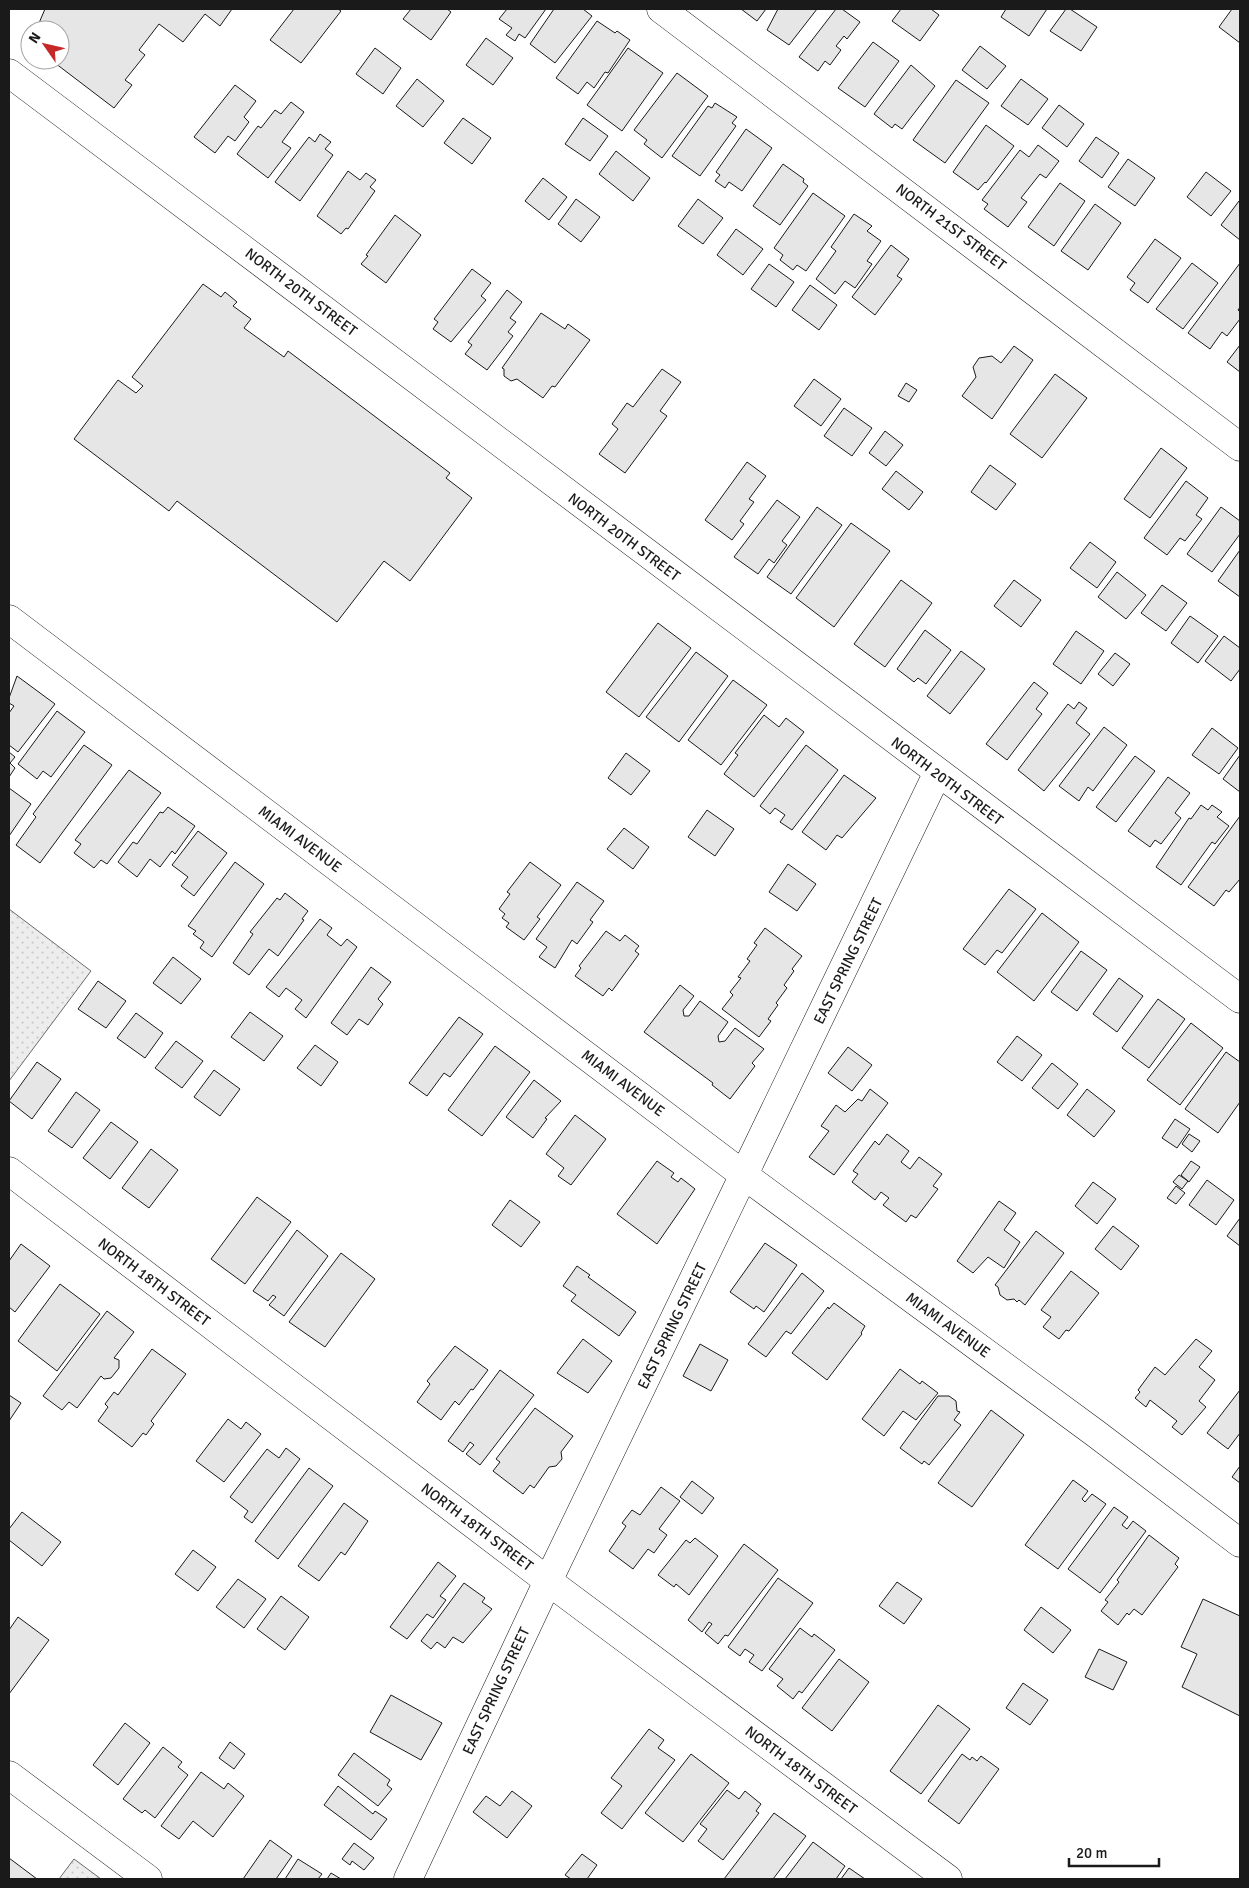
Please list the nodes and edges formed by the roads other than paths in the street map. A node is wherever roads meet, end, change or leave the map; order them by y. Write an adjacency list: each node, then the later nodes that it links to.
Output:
1 (661, 9): 3 (street, NORTH 21ST STREET)
2 (9, 73): 5 (street, NORTH 20TH STREET)
3 (1240, 447)
4 (9, 619): 8 (street, MIAMI AVENUE)
5 (938, 774): 6 (street, NORTH 20TH STREET); 8 (street, EAST SPRING STREET)
6 (1240, 999)
7 (9, 1171): 10 (street, NORTH 18TH STREET)
8 (745, 1176): 9 (street, MIAMI AVENUE); 10 (street, EAST SPRING STREET)
9 (1240, 1543)
10 (548, 1581): 13 (street, EAST SPRING STREET); 14 (street, NORTH 18TH STREET)
11 (9, 1775): 12 (street)
12 (148, 1879)
13 (408, 1879)
14 (948, 1879)

